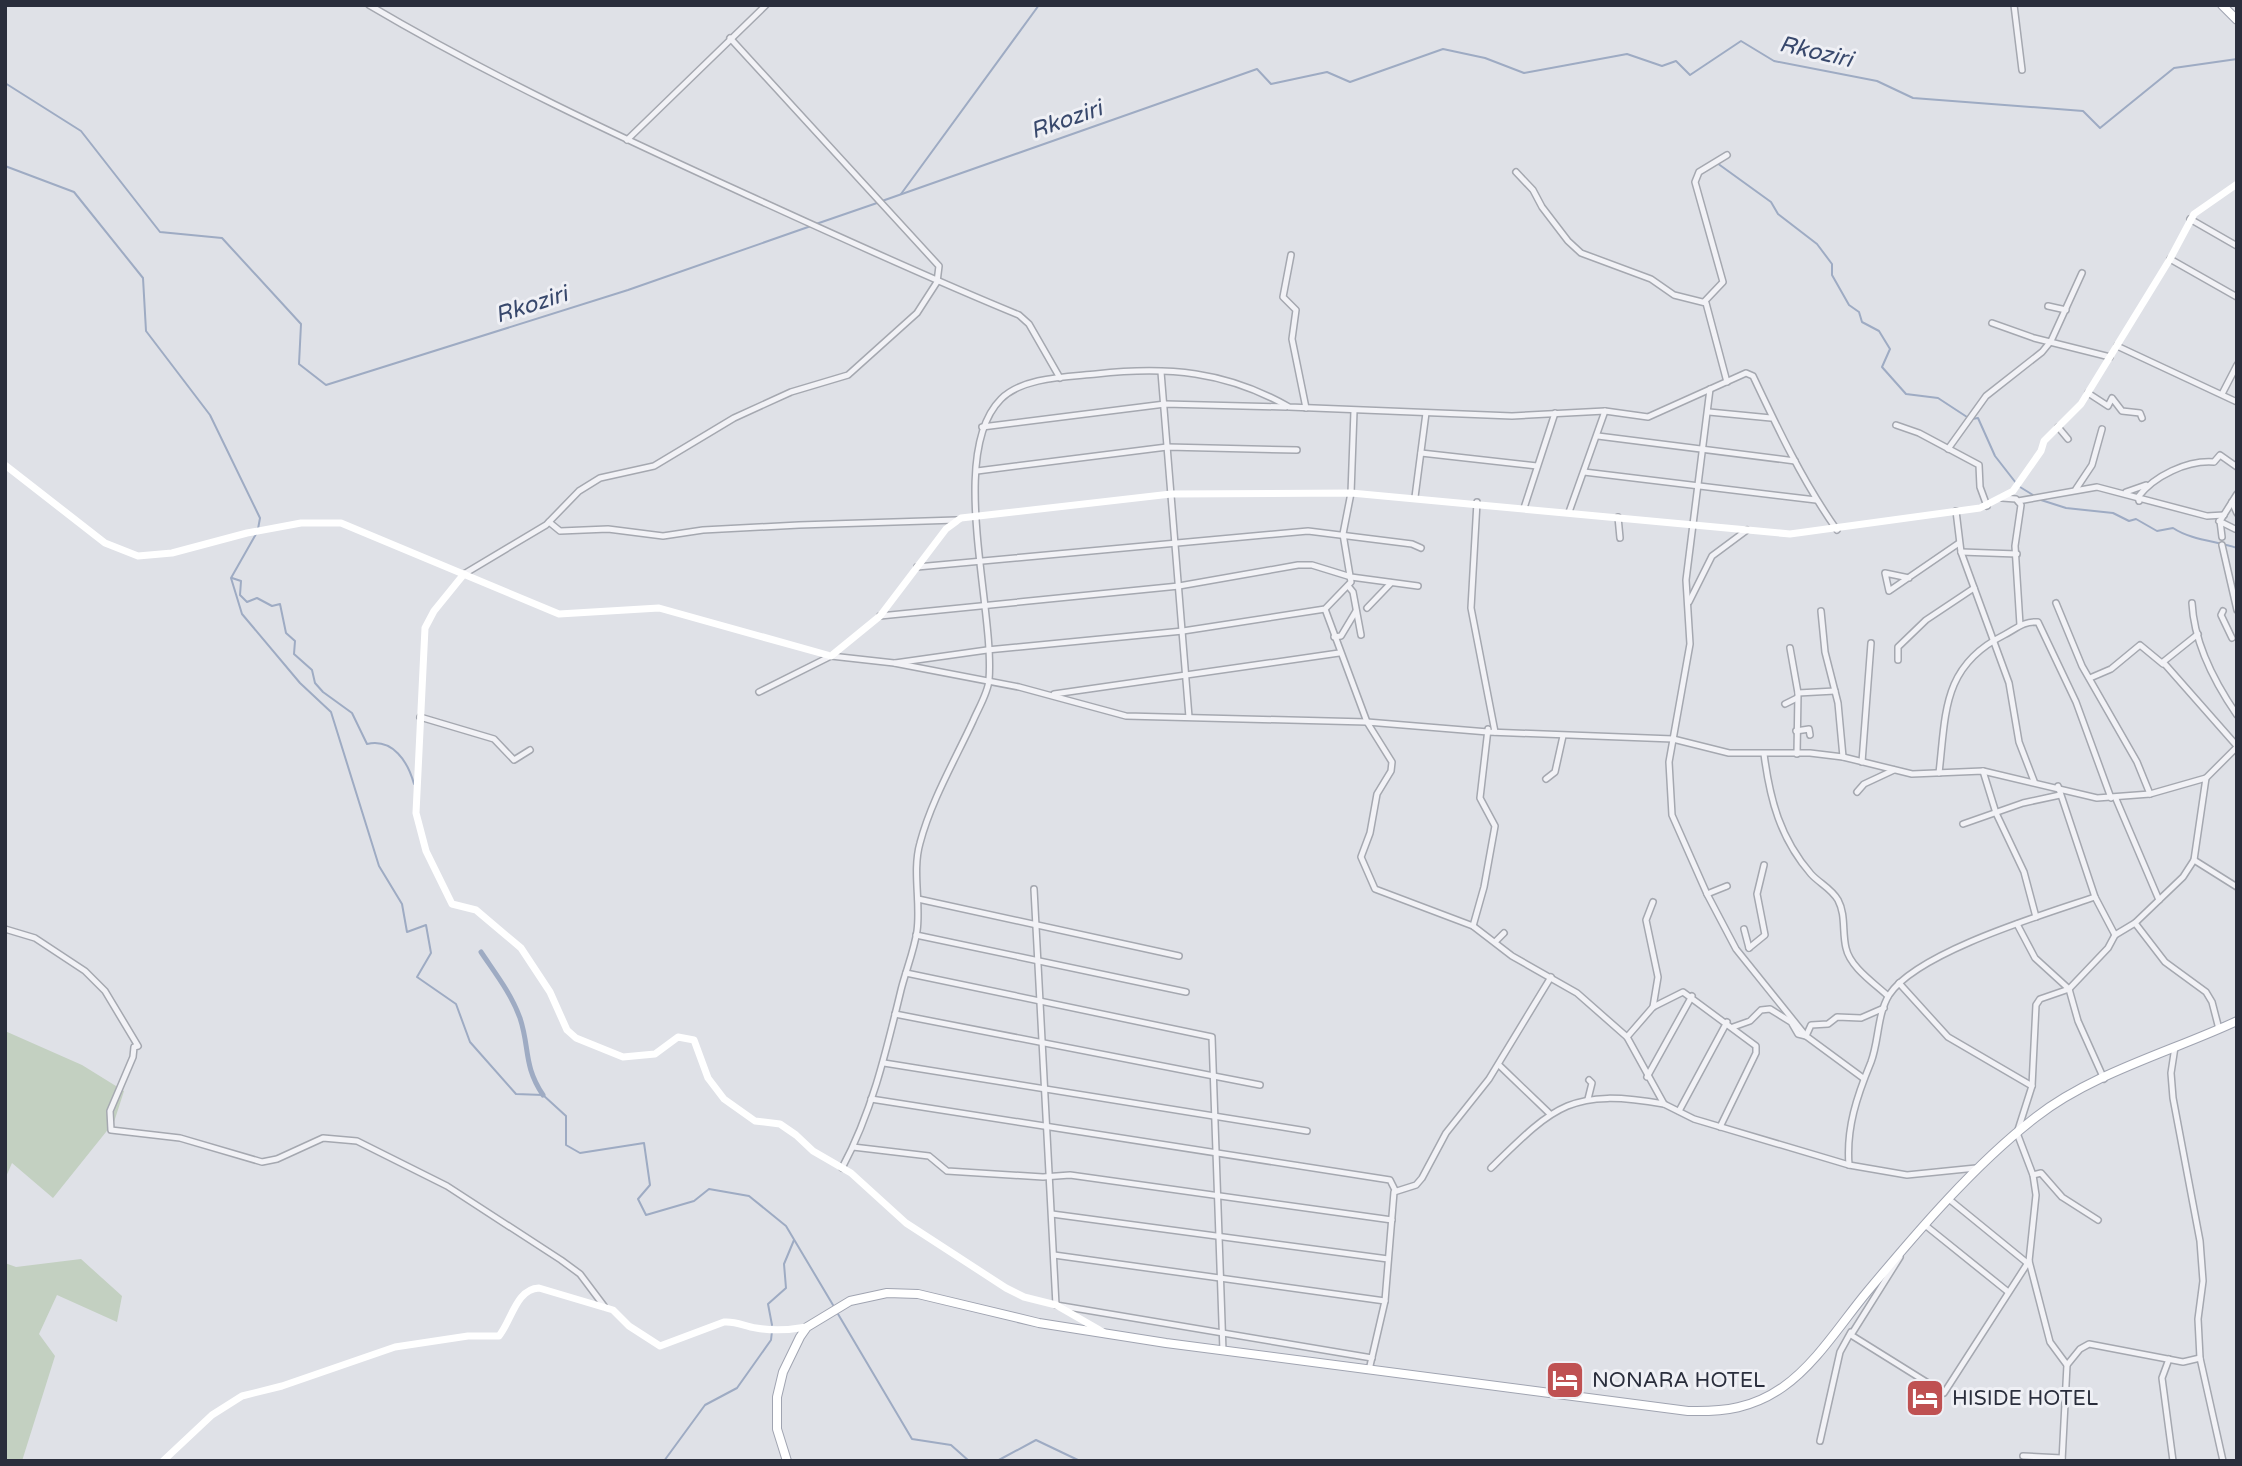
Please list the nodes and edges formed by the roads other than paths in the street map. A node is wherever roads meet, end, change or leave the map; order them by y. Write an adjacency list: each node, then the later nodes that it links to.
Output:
1 (369, 5): 8 (street)
2 (766, 5): 6 (street)
3 (2014, 5): 7 (street)
4 (2222, 5): 5 (main road)
5 (2237, 20)
6 (730, 38): 8 (street); 17 (street)
7 (2022, 69)
8 (627, 140): 17 (street)
9 (1727, 155): 19 (street)
10 (1516, 172): 19 (street)
11 (2237, 184): 12 (street)
12 (2190, 219): 13 (street); 15 (street)
13 (2237, 246)
14 (1291, 255): 36 (street)
15 (2170, 259): 18 (street); 24 (street)
16 (2082, 273): 21 (street)
17 (937, 282): 28 (street); 88 (street)
18 (2237, 297)
19 (1704, 302): 29 (street)
20 (2048, 306): 21 (street)
21 (2066, 310): 23 (street)
22 (1992, 323): 23 (street)
23 (2051, 341): 25 (street); 51 (street)
24 (2117, 346): 25 (street); 32 (street)
25 (2110, 357): 31 (street)
26 (2237, 365): 32 (street)
27 (1161, 372): 28 (street); 34 (street); 35 (street)
28 (1060, 378): 45 (street)
29 (1727, 382): 30 (street); 42 (street)
30 (1710, 389): 38 (street); 39 (street)
31 (2088, 393): 43 (street); 46 (street)
32 (2222, 394): 33 (street)
33 (2237, 402)
34 (1164, 404): 35 (street); 45 (street); 50 (street)
35 (1289, 407): 36 (street)
36 (1306, 408): 37 (street)
37 (1354, 411): 40 (street); 65 (street)
38 (1605, 411): 41 (street); 48 (street)
39 (1709, 412): 42 (street); 53 (street)
40 (1426, 413): 41 (street); 54 (street)
41 (1555, 413): 57 (street)
42 (1770, 418): 55 (street)
43 (2142, 418)
44 (1896, 425): 51 (street)
45 (982, 427): 59 (street)
46 (2058, 427): 49 (street); 64 (street)
47 (2102, 429): 63 (street)
48 (1598, 436): 53 (street); 60 (street)
49 (2068, 439)
50 (1167, 447): 52 (street); 59 (street); 66 (street)
51 (1948, 449): 77 (street)
52 (1297, 450)
53 (1704, 450): 55 (street); 62 (street)
54 (1421, 453): 57 (street); 69 (street)
55 (1795, 461): 72 (street)
56 (5, 465): 104 (street)
57 (1537, 466): 78 (street)
58 (2237, 467): 61 (street)
59 (977, 471): 83 (street)
60 (1584, 472): 62 (street); 80 (street)
61 (2149, 484): 67 (street); 71 (street)
62 (1700, 487): 72 (street); 89 (street)
63 (2076, 489): 67 (street); 73 (street)
64 (2013, 491): 70 (street); 73 (street)
65 (1351, 493): 66 (street); 69 (street); 93 (street)
66 (1171, 494): 83 (street); 96 (street)
67 (2124, 494): 71 (street)
68 (2237, 494): 76 (street)
69 (1415, 497): 75 (street)
70 (2002, 498): 74 (street); 77 (street)
71 (2139, 499): 84 (street)
72 (1816, 500): 92 (street)
73 (2027, 500): 74 (street)
74 (2018, 501): 101 (street)
75 (1478, 502): 78 (street); 156 (street)
76 (2232, 502): 81 (street); 82 (street)
77 (1987, 506): 79 (street)
78 (1524, 508): 80 (street)
79 (1956, 511): 92 (street); 97 (street)
80 (1569, 512): 85 (street)
81 (2237, 513)
82 (2224, 515): 84 (street); 87 (street)
83 (977, 516): 86 (street); 102 (street)
84 (2215, 516): 87 (street)
85 (1618, 517): 89 (street); 95 (street)
86 (957, 520): 88 (street); 103 (street)
87 (2220, 521): 90 (street); 94 (street)
88 (549, 522): 104 (street)
89 (1694, 524): 91 (street); 112 (street)
90 (2235, 528)
91 (1746, 530): 92 (street); 112 (street)
92 (1837, 530)
93 (1343, 534): 96 (street); 99 (street); 105 (street)
94 (2222, 537)
95 (1620, 538)
96 (1176, 541): 102 (street); 108 (street)
97 (1959, 543): 100 (street); 106 (street)
98 (2222, 545): 118 (street)
99 (1421, 548)
100 (1961, 552): 101 (street); 111 (street)
101 (2017, 554): 123 (street)
102 (980, 562): 103 (street); 115 (street)
103 (917, 567): 122 (street)
104 (464, 574): 137 (street); 154 (street)
105 (1351, 576): 107 (street); 108 (street); 110 (street)
106 (1909, 578): 106 (street)
107 (1391, 583): 109 (street); 116 (street)
108 (1179, 586): 115 (street); 126 (street)
109 (1418, 586)
110 (1349, 587): 117 (street); 119 (street)
111 (1974, 587): 131 (street); 139 (street)
112 (1689, 602): 160 (street)
113 (2056, 603): 143 (street)
114 (2192, 603): 127 (street)
115 (983, 606): 122 (street); 135 (street)
116 (1367, 608)
117 (1325, 609): 126 (street); 129 (street)
118 (2237, 610)
119 (1356, 611): 128 (street); 129 (street)
120 (1821, 611): 147 (street)
121 (2223, 611): 125 (street)
122 (880, 616): 137 (street)
123 (2020, 625): 131 (street); 179 (street)
124 (2237, 625): 125 (street)
125 (2227, 628): 130 (street)
126 (1183, 631): 135 (street); 142 (street)
127 (2198, 634): 141 (street); 152 (street)
128 (1361, 635)
129 (1334, 637): 136 (street)
130 (2232, 638)
131 (1992, 641): 169 (street); 172 (street)
132 (1871, 643): 166 (street)
133 (1790, 648): 145 (street)
134 (1314, 649): 138 (street)
135 (987, 650): 140 (street); 144 (street)
136 (1339, 653): 138 (street); 155 (street)
137 (831, 656): 140 (street); 148 (street)
138 (1316, 657): 142 (street)
139 (1898, 660)
140 (894, 663): 144 (street)
141 (2165, 666): 143 (street); 161 (street)
142 (1186, 677): 149 (street); 153 (street)
143 (2090, 678): 177 (street)
144 (990, 682): 149 (street); 189 (street)
145 (1796, 684): 146 (street); 150 (street)
146 (1806, 684)
147 (1835, 691): 150 (street); 165 (street)
148 (759, 692)
149 (1051, 694): 153 (street)
150 (1797, 696): 151 (street); 157 (street)
151 (1785, 704)
152 (2237, 715)
153 (1189, 717): 155 (street)
154 (420, 718): 162 (street); 250 (street)
155 (1367, 722): 156 (street); 196 (street)
156 (1490, 731): 159 (street); 196 (street)
157 (1796, 731): 158 (street); 164 (street)
158 (1810, 734)
159 (1563, 736): 160 (street); 171 (street)
160 (1673, 739): 163 (street); 187 (street)
161 (2237, 746): 170 (street)
162 (530, 750)
163 (1765, 754): 164 (street); 174 (street)
164 (1797, 754): 165 (street)
165 (1843, 757): 166 (street)
166 (1862, 762): 167 (street)
167 (1894, 770): 169 (street); 176 (street)
168 (1983, 771): 169 (street); 172 (street); 180 (street)
169 (1939, 773)
170 (2206, 778): 177 (street); 182 (street)
171 (1546, 779)
172 (2034, 781): 173 (street)
173 (2058, 786): 178 (street); 179 (street)
174 (1769, 789): 175 (street); 213 (street)
175 (1779, 792)
176 (1857, 792)
177 (2150, 794): 179 (street)
178 (2060, 795): 180 (street); 188 (street)
179 (2113, 798): 190 (street)
180 (1996, 813): 181 (street); 192 (street)
181 (1964, 824)
182 (2194, 860): 185 (street); 190 (street)
183 (1764, 865): 203 (street)
184 (1727, 886): 187 (street)
185 (2237, 887)
186 (1034, 889): 193 (street)
187 (1707, 894): 205 (street)
188 (2095, 897): 192 (street); 201 (street)
189 (918, 899): 193 (street); 200 (street)
190 (2159, 900): 194 (street)
191 (1653, 902): 215 (street)
192 (2036, 917): 195 (street)
193 (1036, 922): 204 (street); 206 (street)
194 (2135, 923): 201 (street); 221 (street)
195 (2017, 925): 209 (street); 210 (street)
196 (1473, 926): 202 (street)
197 (5, 929): 270 (street)
198 (1744, 929): 203 (street)
199 (1504, 933): 202 (street)
200 (916, 935): 206 (street); 207 (street)
201 (2115, 935): 210 (street)
202 (1495, 942): 208 (street)
203 (1749, 948): 205 (street)
204 (1179, 956)
205 (1744, 957): 222 (street)
206 (1038, 962): 211 (street); 214 (street)
207 (906, 973): 214 (street); 217 (street)
208 (1552, 977): 223 (street); 227 (street)
209 (1899, 983): 213 (street); 234 (street)
210 (2069, 989): 231 (street); 234 (street)
211 (1186, 992)
212 (1692, 996): 215 (street); 219 (street); 229 (street)
213 (1888, 996): 216 (street)
214 (1040, 1000): 224 (street); 228 (street)
215 (1653, 1007): 223 (street)
216 (1884, 1009): 222 (street); 230 (street)
217 (895, 1014): 224 (street); 226 (street)
218 (2237, 1021): 221 (main road)
219 (1727, 1022): 220 (street); 239 (street)
220 (1733, 1027): 222 (street); 243 (street)
221 (2219, 1029): 225 (main road)
222 (1806, 1036): 230 (street)
223 (1627, 1037): 229 (street)
224 (1043, 1044): 228 (street); 235 (street)
225 (2175, 1047): 231 (main road); 277 (street)
226 (884, 1063): 235 (street); 236 (street)
227 (1499, 1065): 240 (street); 254 (street)
228 (1214, 1077): 233 (street); 241 (street)
229 (1647, 1077): 238 (street)
230 (1863, 1078): 248 (street)
231 (2104, 1079): 245 (main road)
232 (1589, 1080): 237 (street)
233 (1260, 1085)
234 (2032, 1086): 245 (street)
235 (1045, 1088): 241 (street); 242 (street)
236 (871, 1099): 242 (street); 246 (street)
237 (1588, 1099): 238 (street); 240 (street)
238 (1664, 1104): 239 (street)
239 (1679, 1111): 243 (street)
240 (1549, 1113): 251 (street)
241 (1216, 1115): 244 (street); 247 (street)
242 (1047, 1127): 247 (street); 253 (street)
243 (1720, 1127): 248 (street)
244 (1307, 1131)
245 (2018, 1133): 249 (main road); 252 (street)
246 (853, 1147): 250 (street); 253 (street)
247 (1218, 1156): 254 (street); 255 (street)
248 (1849, 1165): 249 (street)
249 (1981, 1167): 256 (main road)
250 (842, 1168): 269 (street)
251 (1491, 1168)
252 (2034, 1175): 259 (street); 265 (street)
253 (1049, 1176): 255 (street); 257 (street)
254 (1395, 1190): 258 (street)
255 (1219, 1195): 258 (street); 261 (street)
256 (1950, 1200): 260 (main road); 265 (street)
257 (1052, 1214): 261 (street); 263 (street)
258 (1392, 1220): 264 (street)
259 (2098, 1220)
260 (1925, 1225): 262 (main road); 267 (street)
261 (1220, 1236): 264 (street); 266 (street)
262 (1900, 1252): 272 (street); 280 (main road)
263 (1054, 1255): 266 (street); 269 (street)
264 (1388, 1259): 268 (street)
265 (2027, 1262): 267 (street); 279 (street)
266 (1222, 1279): 268 (street); 274 (street)
267 (2007, 1291): 272 (street)
268 (1385, 1301): 276 (street)
269 (1056, 1305): 273 (street); 274 (street)
270 (604, 1306): 271 (street); 284 (street)
271 (807, 1327): 273 (main road); 285 (main road)
272 (1851, 1332): 281 (street)
273 (1105, 1333): 275 (main road)
274 (1223, 1333): 275 (street); 276 (street)
275 (1223, 1351): 280 (main road)
276 (1372, 1358): 280 (street)
277 (2200, 1358): 278 (street); 287 (street)
278 (2169, 1359): 279 (street); 286 (street)
279 (2067, 1365): 283 (street)
280 (1369, 1370)
281 (1820, 1441)
282 (2023, 1456): 283 (street)
283 (2062, 1459)
284 (163, 1461)
285 (787, 1461)
286 (2173, 1461)
287 (2223, 1461)

